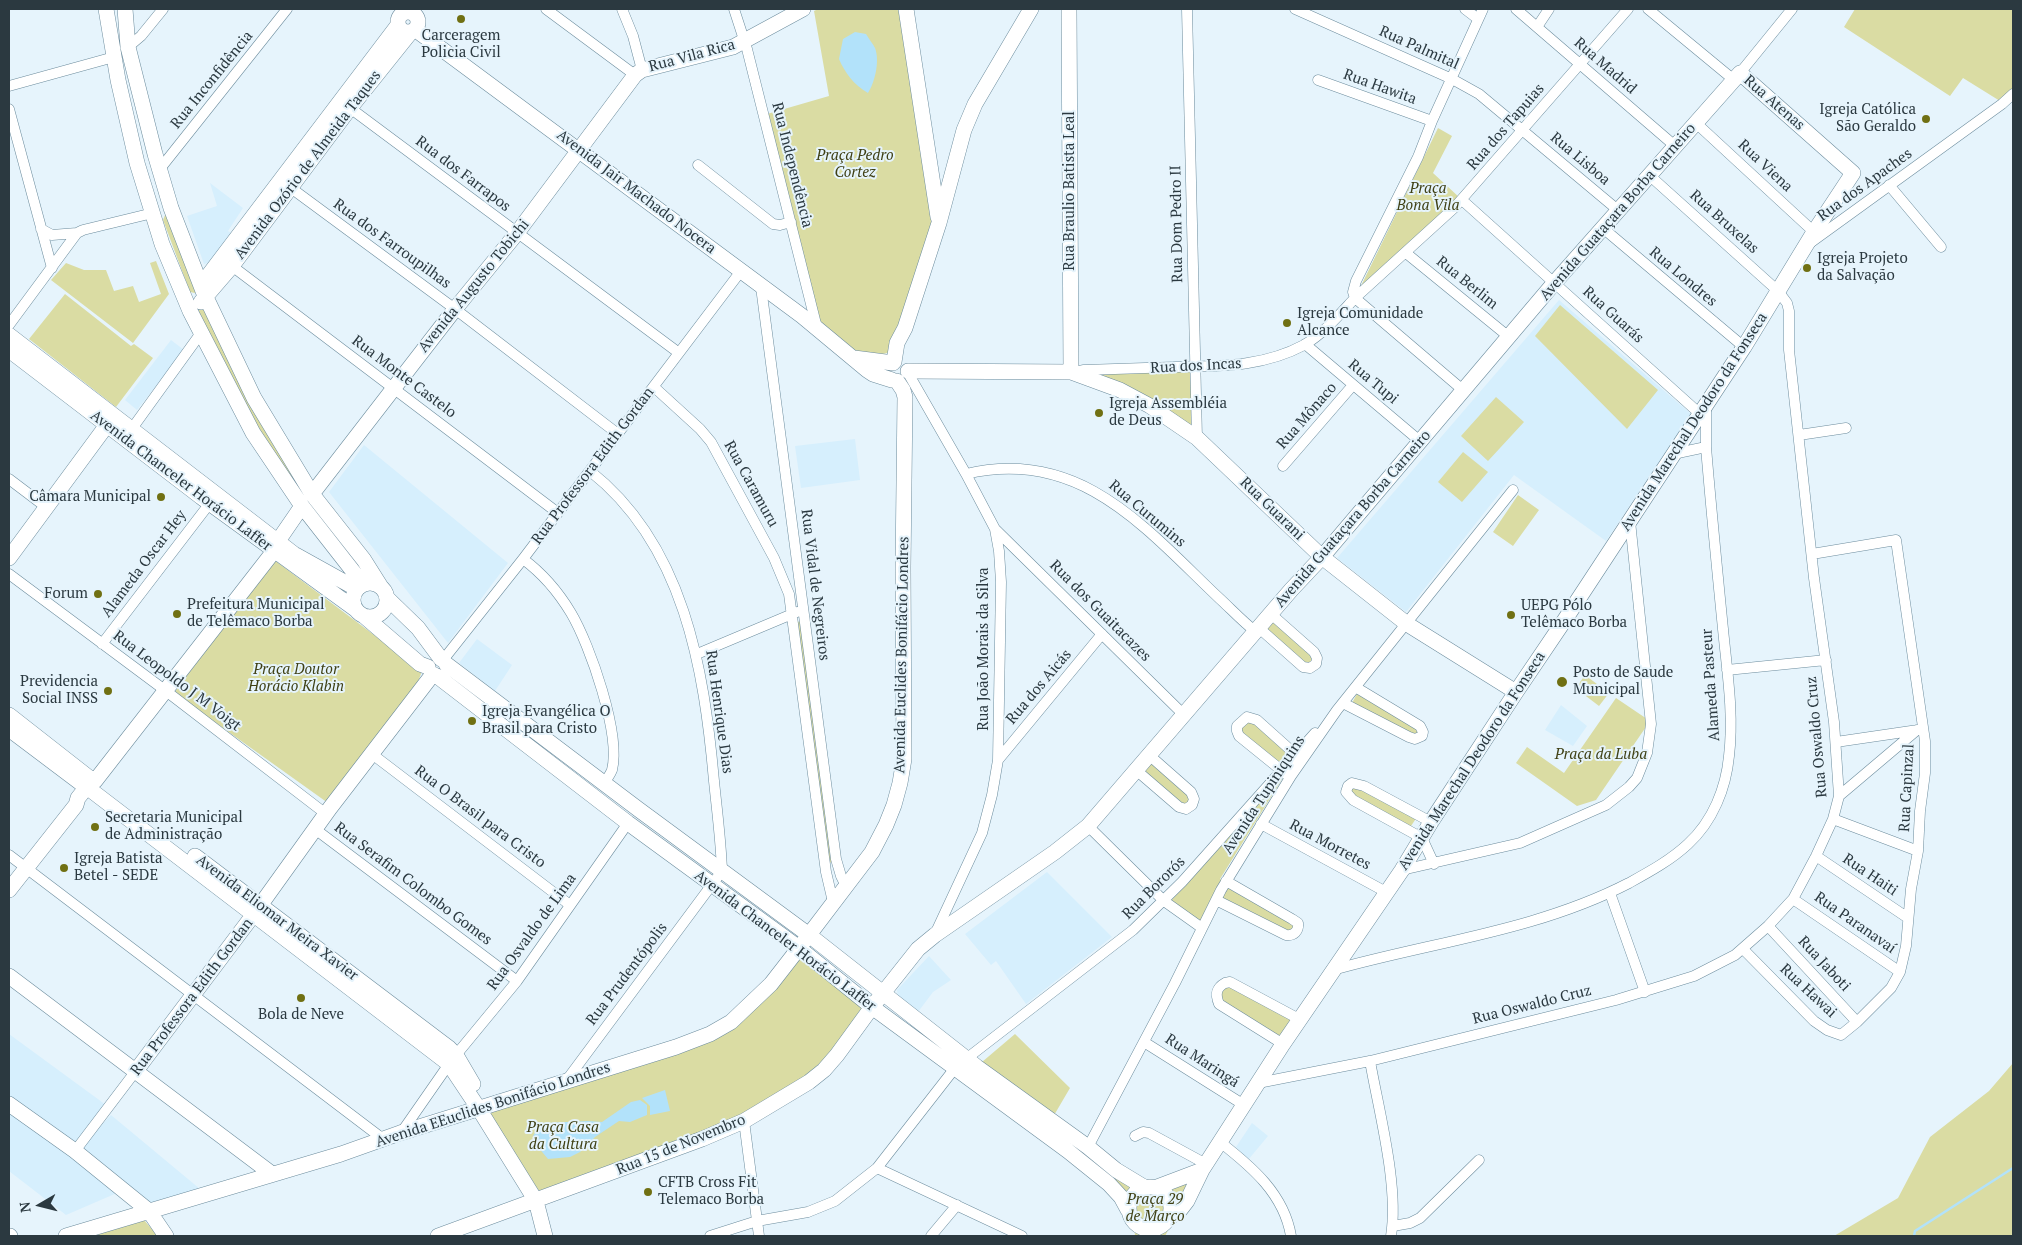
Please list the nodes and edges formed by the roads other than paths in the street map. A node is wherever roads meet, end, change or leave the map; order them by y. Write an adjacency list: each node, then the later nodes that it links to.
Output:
1 (106, 9): 27 (street)
2 (125, 9): 26 (street)
3 (163, 9): 26 (street)
4 (287, 9): 43 (street, Rua Inconfidência)
5 (388, 9): 22 (street, Avenida Jair Machado Nocera)
6 (546, 9): 29 (street)
7 (622, 9): 29 (street)
8 (734, 9): 25 (street, Rua Independência)
9 (803, 9): 25 (street, Rua Vila Rica)
10 (906, 9): 52 (street)
11 (1031, 9): 52 (street, Avenida Euclides Bonifácio Londres)
12 (1069, 9): 83 (street, Rua Braulio Batista Leal)
13 (1186, 9): 81 (street, Rua Dom Pedro II)
14 (1295, 9): 31 (street, Rua Palmital)
15 (1465, 9): 23 (street)
16 (1484, 9): 23 (street)
17 (1516, 9): 24 (street, Rua Madrid)
18 (1549, 9): 24 (street)
19 (1628, 9): 28 (street, Rua dos Tapuias)
20 (1648, 9): 30 (street)
21 (1792, 9): 30 (street, Avenida Guataçara Borba Carneiro)
22 (410, 19): 35 (street, Avenida Ozório de Almeida Taques); 41 (street, Avenida Jair Machado Nocera); 61 (street, Avenida Ozório de Almeida Taques)
23 (1478, 19): 31 (street)
24 (1537, 28): 28 (street, Rua Madrid)
25 (744, 42): 29 (street, Rua Vila Rica); 51 (street, Rua Independência)
26 (128, 47): 43 (street)
27 (114, 57): 33 (street); 50 (street)
28 (1580, 65): 39 (street, Rua dos Tapuias); 40 (street, Rua Madrid)
29 (638, 73): 41 (street, Avenida Augusto Tobichi)
30 (1737, 76): 38 (street, Avenida Guataçara Borba Carneiro); 44 (street, Rua Atenas)
31 (1452, 79): 37 (street); 39 (street, Rua Palmital)
32 (1318, 80): 37 (street, Rua Hawita)
33 (9, 86)
34 (2013, 94): 46 (street, Rua dos Apaches)
35 (350, 108): 47 (street, Avenida Ozório de Almeida Taques); 57 (street, Rua dos Farrapos)
36 (9, 109): 53 (street)
37 (1432, 121): 68 (street)
38 (1696, 123): 40 (street, Avenida Guataçara Borba Carneiro); 55 (street, Rua Viena)
39 (1522, 130): 48 (street, Rua dos Tapuias); 49 (street, Rua Lisboa)
40 (1675, 146): 45 (street, Avenida Guataçara Borba Carneiro)
41 (580, 150): 57 (street, Avenida Augusto Tobichi); 63 (street, Avenida Jair Machado Nocera)
42 (698, 165): 51 (street)
43 (159, 170): 67 (street)
44 (1853, 173): 55 (street, Avenida Marechal Deodoro da Fonseca)
45 (1649, 175): 49 (street, Avenida Guataçara Borba Carneiro); 66 (street, Rua Bruxelas)
46 (1889, 185): 58 (street, Rua dos Apaches); 59 (street)
47 (290, 188): 61 (street, Avenida Ozório de Almeida Taques); 69 (street, Rua dos Farroupilhas)
48 (1462, 200): 60 (street, Rua dos Tapuias); 64 (street, Rua Guarás)
49 (1619, 211): 54 (street, Avenida Guataçara Borba Carneiro)
50 (152, 213): 56 (street); 70 (street)
51 (791, 222): 72 (street, Rua Independência)
52 (938, 223): 82 (street, Avenida Euclides Bonifácio Londres)
53 (41, 229): 56 (street); 62 (street)
54 (1604, 229): 64 (street, Avenida Guataçara Borba Carneiro); 77 (street, Rua Londres)
55 (1814, 232): 58 (street, Avenida Marechal Deodoro da Fonseca)
56 (77, 233): 62 (street)
57 (517, 233): 69 (street, Avenida Augusto Tobichi); 79 (street, Rua dos Farrapos)
58 (1806, 246): 66 (street, Avenida Marechal Deodoro da Fonseca)
59 (1941, 247)
60 (1406, 253): 68 (street, Rua dos Tapuias); 75 (street, Rua Berlim)
61 (226, 262): 67 (street, Avenida Ozório de Almeida Taques); 85 (street, Rua Monte Castelo)
62 (52, 268): 71 (street)
63 (741, 271): 65 (street, Avenida Jair Machado Nocera); 79 (street, Rua Professora Edith Gordan)
64 (1555, 282): 75 (street, Avenida Guataçara Borba Carneiro); 88 (street, Rua Guarás)
65 (762, 287): 72 (street, Avenida Jair Machado Nocera); 117 (street, Rua Vidal de Negreiros)
66 (1778, 291): 77 (street, Avenida Marechal Deodoro da Fonseca); 93 (street, Rua Oswaldo Cruz)
67 (203, 292): 70 (street, Avenida Ozório de Almeida Taques); 104 (street)
68 (1354, 298): 76 (street, Rua dos Incas); 87 (street)
69 (455, 309): 85 (street, Avenida Augusto Tobichi); 92 (street, Rua dos Farroupilhas)
70 (190, 311): 73 (street)
71 (9, 326)
72 (817, 329): 80 (street, Avenida Jair Machado Nocera)
73 (201, 333): 90 (street); 104 (street)
74 (9, 335): 89 (street, Avenida Chanceler Horácio Laffer)
75 (1509, 337): 87 (street, Avenida Guataçara Borba Carneiro)
76 (1305, 344): 81 (street, Rua dos Incas); 84 (street, Rua Tupi)
77 (1744, 347): 88 (street, Avenida Marechal Deodoro da Fonseca)
78 (9, 350): 89 (street, Avenida Chanceler Horácio Laffer)
79 (679, 353): 86 (street, Rua Professora Edith Gordan)
80 (854, 358): 82 (street, Rua dos Incas)
81 (1195, 367): 83 (street, Rua dos Incas); 94 (street, Rua Dom Pedro II)
82 (899, 370): 83 (street, Rua dos Incas); 100 (street, Rua João Morais da Silva); 164 (street, Avenida Euclides Bonifácio Londres)
83 (1070, 372): 94 (street, Rua Guarani)
84 (1353, 385): 95 (street, Rua Tupi); 98 (street, Rua Mônaco)
85 (394, 387): 104 (street, Avenida Augusto Tobichi); 106 (street, Rua Monte Castelo)
86 (654, 387): 92 (street, Rua Professora Edith Gordan); 120 (street, Rua Caramuru)
87 (1464, 391): 95 (street, Avenida Guataçara Borba Carneiro)
88 (1703, 408): 96 (street, Alameda Pasteur); 97 (street, Avenida Marechal Deodoro da Fonseca)
89 (111, 422): 103 (street, Avenida Chanceler Horácio Laffer); 105 (street); 109 (street, Avenida Chanceler Horácio Laffer)
90 (136, 423)
91 (1846, 428): 93 (street)
92 (618, 434): 99 (street, Rua Professora Edith Gordan)
93 (1798, 435): 110 (street, Rua Oswaldo Cruz)
94 (1197, 438): 111 (street, Rua Guarani)
95 (1421, 442): 111 (street, Avenida Guataçara Borba Carneiro)
96 (1706, 447): 97 (street); 128 (street, Alameda Pasteur)
97 (1673, 454): 107 (street, Avenida Marechal Deodoro da Fonseca)
98 (1283, 466)
99 (590, 470): 106 (street, Rua Professora Edith Gordan); 125 (street, Rua Henrique Dias)
100 (966, 474): 108 (street, Rua João Morais da Silva); 122 (street, Rua Curumins)
101 (9, 479): 105 (street)
102 (1513, 490): 121 (street, Avenida Tupiniquins)
103 (210, 503): 109 (street, Avenida Chanceler Horácio Laffer); 124 (street, Alameda Oscar Hey)
104 (306, 504): 109 (street, Avenida Augusto Tobichi); 115 (street); 116 (street)
105 (46, 507): 112 (street)
106 (558, 513): 113 (street, Rua Professora Edith Gordan)
107 (1630, 520): 131 (street, Avenida Marechal Deodoro da Fonseca); 158 (street)
108 (995, 529): 123 (street, Rua dos Guaitacazes); 141 (street, Rua João Morais da Silva)
109 (278, 546): 115 (street, Avenida Chanceler Horácio Laffer); 118 (street, Avenida Chanceler Horácio Laffer); 130 (street)
110 (1812, 554): 126 (street, Rua Oswaldo Cruz); 136 (street, Rua Capinzal)
111 (1322, 557): 119 (street, Avenida Guataçara Borba Carneiro); 121 (street, Rua Guarani)
112 (9, 558)
113 (523, 559): 127 (street, Rua Professora Edith Gordan); 144 (street)
114 (9, 574): 124 (street, Rua Leopoldo J M Voigt)
115 (360, 587): 116 (street); 118 (street)
116 (384, 592): 118 (street); 127 (street)
117 (802, 610): 120 (street); 164 (street, Rua Vidal de Negreiros)
118 (360, 613): 127 (street, Avenida Chanceler Horácio Laffer)
119 (1271, 614): 122 (street, Avenida Guataçara Borba Carneiro); 122 (street, Rua Curumins)
120 (793, 615): 125 (street); 171 (street, Rua Vidal de Negreiros)
121 (1407, 624): 129 (street, Avenida Tupiniquins); 131 (street, Rua Guarani)
122 (1258, 630): 133 (street, Avenida Guataçara Borba Carneiro)
123 (1102, 634): 133 (street, Rua dos Guaitacazes); 141 (street, Rua dos Aicás)
124 (102, 644): 130 (street, Rua Leopoldo J M Voigt)
125 (697, 654): 161 (street, Rua Henrique Dias)
126 (1826, 660): 128 (street); 137 (street, Rua Oswaldo Cruz)
127 (438, 667): 138 (street, Rua Professora Edith Gordan); 144 (street, Avenida Chanceler Horácio Laffer); 150 (street, Avenida Chanceler Horácio Laffer)
128 (1727, 670): 167 (street, Alameda Pasteur)
129 (1356, 688): 132 (street, Avenida Tupiniquins); 132 (street)
130 (166, 690): 145 (street); 147 (street, Rua Leopoldo J M Voigt)
131 (1516, 692): 149 (street, Avenida Marechal Deodoro da Fonseca)
132 (1340, 706): 139 (street, Rua Bororós); 143 (street, Avenida Tupiniquins)
133 (1183, 714): 140 (street, Avenida Guataçara Borba Carneiro)
134 (9, 715): 145 (street, Avenida Eliomar Meira Xavier)
135 (9, 729): 145 (street, Avenida Eliomar Meira Xavier)
136 (1920, 729): 137 (street); 146 (street); 155 (street, Rua Capinzal)
137 (1836, 742): 146 (street, Rua Oswaldo Cruz)
138 (372, 754): 147 (street, Rua Professora Edith Gordan); 172 (street, Rua O Brasil para Cristo)
139 (1295, 754): 143 (street, Rua Bororós); 143 (street)
140 (1149, 755): 142 (street, Avenida Guataçara Borba Carneiro); 142 (street)
141 (998, 760): 178 (street, Rua João Morais da Silva)
142 (1136, 770): 152 (street, Avenida Guataçara Borba Carneiro)
143 (1286, 774): 151 (street, Avenida Tupiniquins); 170 (street, Rua Bororós)
144 (604, 783): 161 (street, Avenida Chanceler Horácio Laffer)
145 (91, 786): 159 (street); 173 (street, Avenida Eliomar Meira Xavier)
146 (1839, 796): 148 (street, Rua Oswaldo Cruz)
147 (326, 814): 153 (street, Rua Professora Edith Gordan)
148 (1833, 819): 155 (street); 157 (street, Rua Oswaldo Cruz)
149 (1431, 822): 154 (street, Avenida Marechal Deodoro da Fonseca); 154 (street)
150 (628, 823): 163 (street, Avenida Chanceler Horácio Laffer); 172 (street, Rua Osvaldo de Lima)
151 (1261, 824): 162 (street, Avenida Tupiniquins); 166 (street, Rua Morretes)
152 (1088, 826): 170 (street); 178 (street, Avenida Guataçara Borba Carneiro)
153 (315, 829): 173 (street, Rua Professora Edith Gordan); 186 (street, Rua Serafim Colombo Gomes)
154 (1422, 838): 158 (street); 160 (street, Avenida Marechal Deodoro da Fonseca)
155 (1918, 851): 174 (street, Rua Capinzal)
156 (9, 855): 159 (street)
157 (1816, 856): 168 (street, Rua Oswaldo Cruz); 174 (street, Rua Haiti)
158 (1434, 864): 160 (street)
159 (26, 868): 165 (street); 189 (street)
160 (1402, 870): 166 (street, Avenida Marechal Deodoro da Fonseca)
161 (722, 871): 163 (street, Rua Prudentópolis); 177 (street, Avenida Chanceler Horácio Laffer)
162 (1226, 881): 169 (street, Avenida Tupiniquins); 169 (street)
163 (712, 884): 179 (street, Avenida Chanceler Horácio Laffer); 199 (street, Rua Prudentópolis)
164 (846, 886): 171 (street, Avenida Euclides Bonifácio Londres)
165 (9, 890)
166 (1386, 892): 180 (street, Avenida Marechal Deodoro da Fonseca)
167 (1610, 892): 182 (street, Alameda Pasteur); 187 (street)
168 (1793, 898): 175 (street, Rua Oswaldo Cruz); 184 (street, Rua Paranavaí)
169 (1216, 900): 176 (street, Avenida Tupiniquins)
170 (1164, 901): 176 (street); 197 (street, Rua Bororós)
171 (833, 902): 177 (street, Avenida Euclides Bonifácio Londres)
172 (570, 905): 186 (street, Rua Osvaldo de Lima)
173 (257, 910): 189 (street, Rua Professora Edith Gordan); 195 (street, Avenida Eliomar Meira Xavier)
174 (1908, 918): 184 (street, Rua Capinzal)
175 (1768, 926): 181 (street, Rua Oswaldo Cruz); 192 (street, Rua Jaboti)
176 (1202, 928): 193 (street, Avenida Tupiniquins)
177 (809, 935): 179 (street, Avenida EEuclides Bonifácio Londres); 188 (street, Avenida Chanceler Horácio Laffer)
178 (935, 935): 188 (street, Avenida Guataçara Borba Carneiro)
179 (798, 948): 190 (street, Avenida Chanceler Horácio Laffer); 199 (street, Avenida EEuclides Bonifácio Londres)
180 (1347, 948): 182 (street); 183 (street, Avenida Marechal Deodoro da Fonseca)
181 (1743, 948): 187 (street, Rua Oswaldo Cruz); 192 (street, Rua Hawai)
182 (1362, 962): 183 (street, Alameda Pasteur)
183 (1332, 970): 191 (street, Avenida Marechal Deodoro da Fonseca)
184 (1900, 972): 192 (street, Rua Capinzal)
185 (9, 976): 198 (street)
186 (517, 982): 195 (street, Rua Osvaldo de Lima)
187 (1644, 992): 196 (street, Rua Oswaldo Cruz)
188 (882, 993): 190 (street, Rua 15 de Novembro); 197 (street, Avenida Chanceler Horácio Laffer)
189 (194, 995): 198 (street, Rua Professora Edith Gordan); 207 (street)
190 (872, 1007): 197 (street, Avenida Chanceler Horácio Laffer); 204 (street, Rua 15 de Novembro)
191 (1299, 1019): 194 (street, Avenida Marechal Deodoro da Fonseca); 194 (street)
192 (1857, 1022)
193 (1144, 1042): 202 (street, Rua Maringá); 209 (street, Avenida Tupiniquins)
194 (1282, 1044): 200 (street, Avenida Marechal Deodoro da Fonseca)
195 (453, 1060): 203 (street, Avenida Eliomar Meira Xavier); 205 (street, Rua Osvaldo de Lima)
196 (1370, 1061): 200 (street, Rua Oswaldo Cruz); 222 (street)
197 (961, 1063): 209 (street, Avenida Chanceler Horácio Laffer); 213 (street, Rua Bororós); 219 (street, Avenida Chanceler Horácio Laffer)
198 (136, 1072): 210 (street, Rua Professora Edith Gordan); 214 (street)
199 (566, 1081): 203 (street, Avenida EEuclides Bonifácio Londres)
200 (1258, 1083): 202 (street, Avenida Marechal Deodoro da Fonseca)
201 (9, 1104): 210 (street)
202 (1244, 1105): 208 (street, Avenida Marechal Deodoro da Fonseca)
203 (479, 1109): 205 (street, Avenida EEuclides Bonifácio Londres); 216 (street, Avenida Eliomar Meira Xavier)
204 (744, 1122): 216 (street, Rua 15 de Novembro); 221 (street)
205 (400, 1133): 207 (street, Avenida EEuclides Bonifácio Londres)
206 (1135, 1136): 212 (street)
207 (383, 1140): 214 (street, Avenida EEuclides Bonifácio Londres)
208 (1220, 1142): 212 (street, Avenida Marechal Deodoro da Fonseca); 233 (street)
209 (1088, 1148): 215 (street, Avenida Chanceler Horácio Laffer)
210 (75, 1151): 218 (street)
211 (1479, 1160): 222 (street)
212 (1204, 1167): 215 (street); 220 (street, Avenida Marechal Deodoro da Fonseca)
213 (877, 1168): 217 (street); 221 (street, Rua Bororós)
214 (272, 1174): 218 (street, Avenida EEuclides Bonifácio Londres)
215 (1150, 1187): 219 (street); 220 (street)
216 (536, 1201): 225 (street, Rua 15 de Novembro); 226 (street, Avenida Eliomar Meira Xavier)
217 (956, 1206): 229 (street); 230 (street)
218 (144, 1212): 223 (street, Avenida EEuclides Bonifácio Londres); 224 (street)
219 (1130, 1215): 220 (street); 231 (street)
220 (1168, 1219): 232 (street)
221 (758, 1221): 227 (street, Rua Bororós); 228 (street)
222 (1392, 1231)
223 (66, 1236)
224 (166, 1236)
225 (438, 1236)
226 (545, 1236)
227 (710, 1236)
228 (760, 1236)
229 (931, 1236)
230 (1022, 1236)
231 (1134, 1236)
232 (1164, 1236)
233 (1291, 1236)

